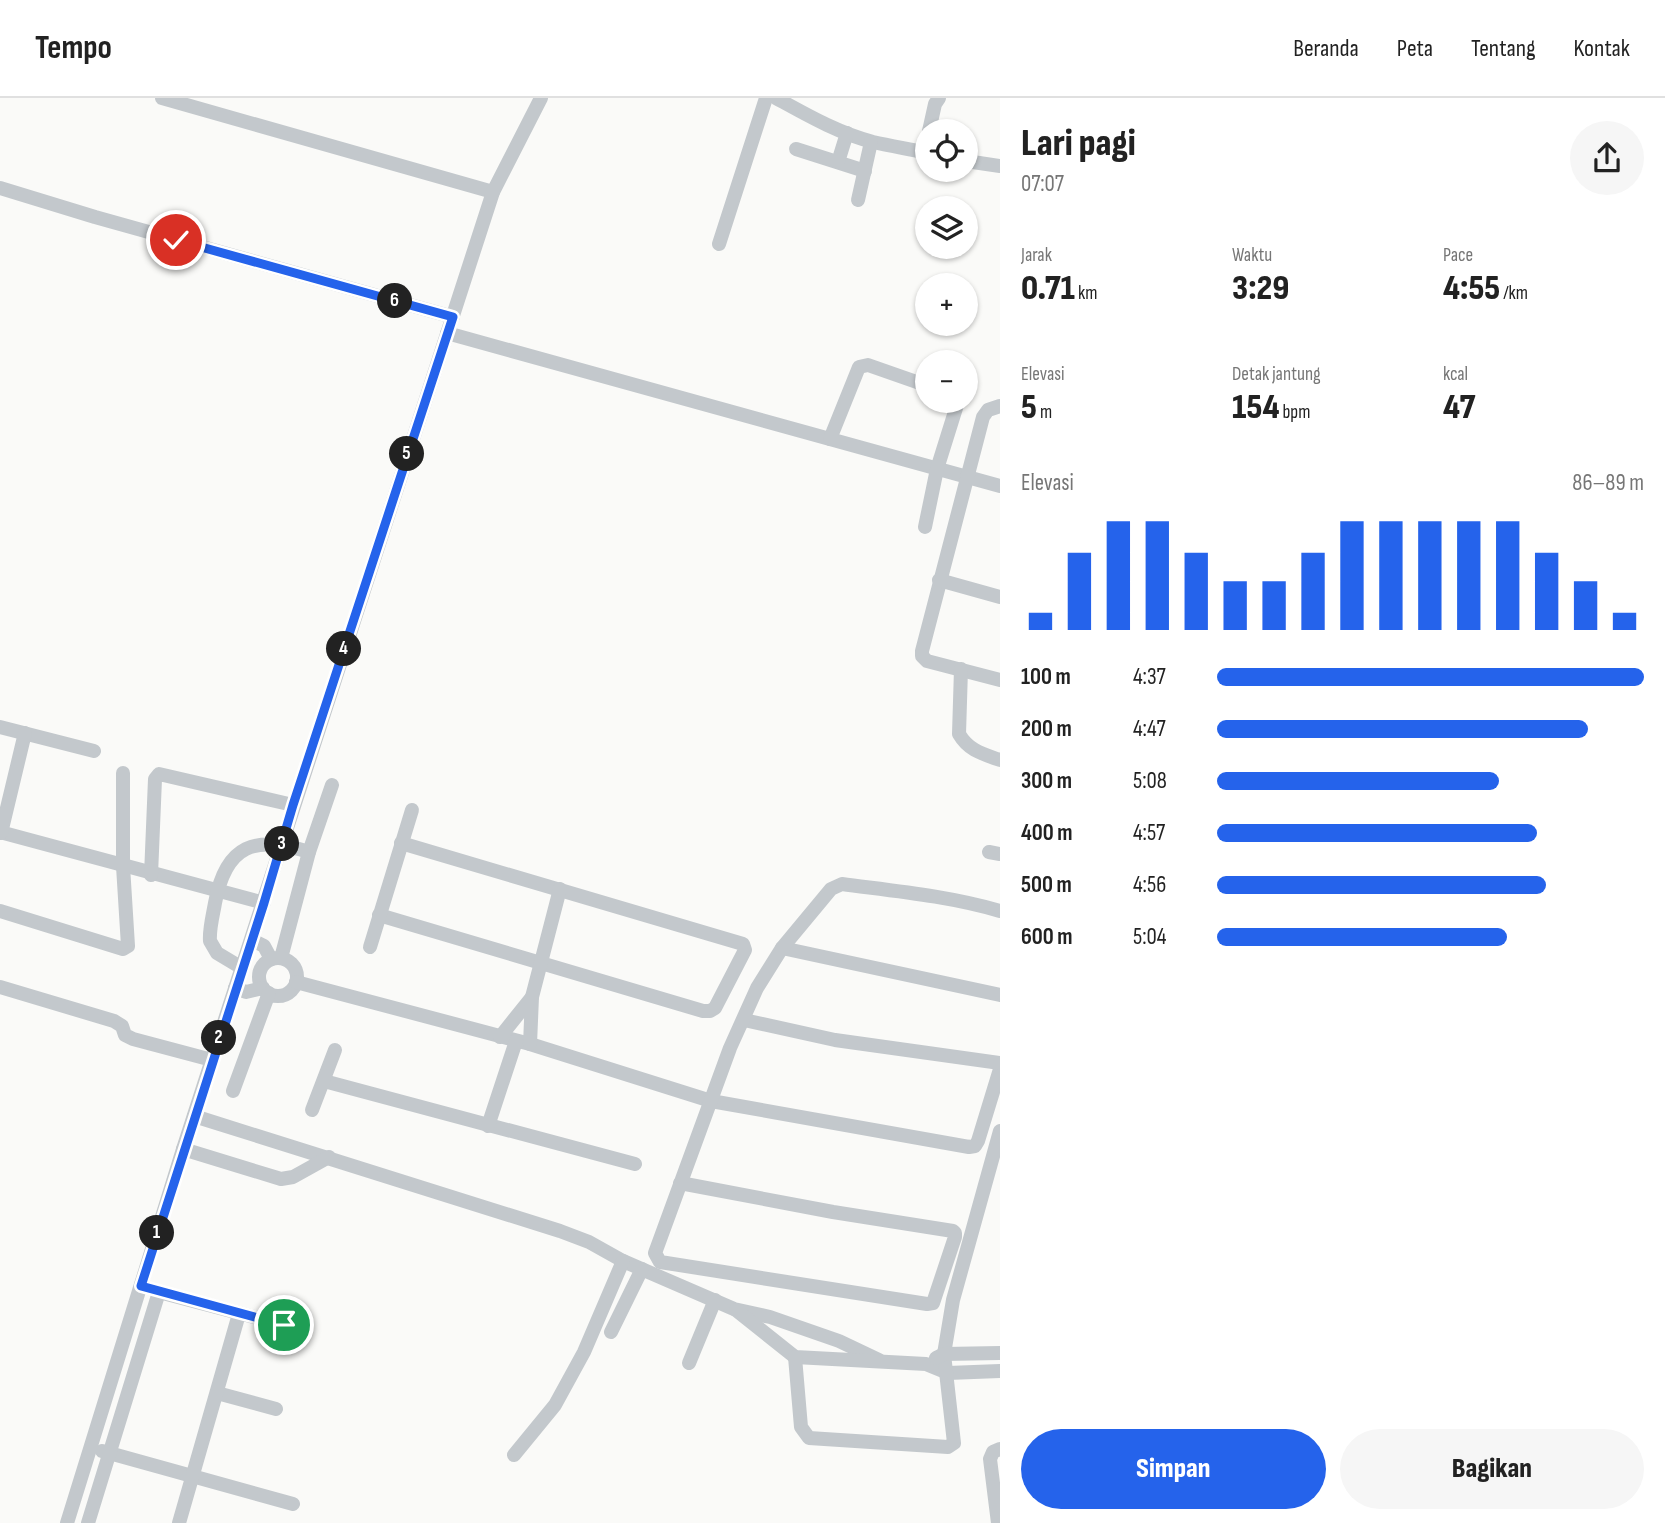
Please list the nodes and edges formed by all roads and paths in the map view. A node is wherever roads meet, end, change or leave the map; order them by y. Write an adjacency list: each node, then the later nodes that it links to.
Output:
1 (162, 98): 16 (street)
2 (541, 98): 16 (street)
3 (766, 98): 18 (street)
4 (776, 98): 7 (street)
5 (939, 98): 6 (street)
6 (931, 119)
7 (847, 133): 8 (street); 11 (street)
8 (871, 142): 9 (street); 14 (street)
9 (915, 147)
10 (796, 149): 11 (street)
11 (838, 162): 14 (street)
12 (978, 163): 13 (street)
13 (1000, 166)
14 (865, 171): 17 (street)
15 (0, 188): 19 (street)
16 (493, 191): 19 (street)
17 (858, 200)
18 (719, 244)
19 (453, 317): 20 (street)
20 (447, 333): 24 (street); 39 (street)
21 (915, 381): 24 (street)
22 (1000, 405): 26 (street)
23 (955, 413): 25 (street)
24 (830, 439): 25 (street)
25 (941, 470): 26 (street); 28 (street)
26 (964, 476): 27 (street); 29 (street)
27 (1000, 486)
28 (925, 527)
29 (939, 580): 30 (street); 31 (street)
30 (1000, 597)
31 (961, 669): 32 (street); 36 (street)
32 (1000, 680)
33 (0, 727): 34 (street)
34 (25, 733): 35 (street); 41 (street)
35 (94, 751)
36 (1000, 760)
37 (123, 773): 45 (street)
38 (332, 785): 44 (street)
39 (293, 805): 43 (street); 45 (street)
40 (412, 810): 42 (street)
41 (1, 832): 45 (street)
42 (401, 843): 46 (street); 51 (street)
43 (282, 844): 44 (street); 47 (street); 48 (street)
44 (309, 852): 55 (street)
45 (138, 871): 47 (street); 49 (street)
46 (560, 889): 56 (street); 56 (street)
47 (218, 890): 48 (street); 57 (street)
48 (264, 903): 52 (street)
49 (0, 911)
50 (1000, 911): 54 (street)
51 (379, 915): 53 (street); 56 (street)
52 (252, 940): 55 (street); 57 (street)
53 (370, 947)
54 (782, 948): 62 (street); 64 (street)
55 (276, 959): 58 (street); 61 (street)
56 (541, 962): 63 (street)
57 (243, 968): 60 (street)
58 (296, 982): 61 (street); 65 (street)
59 (0, 987): 68 (street)
60 (236, 988): 61 (street); 68 (street)
61 (266, 991): 72 (street)
62 (1000, 995)
63 (532, 998): 65 (street); 66 (street)
64 (744, 1020): 69 (street); 73 (street)
65 (500, 1037): 66 (street)
66 (523, 1043): 73 (street); 76 (street)
67 (335, 1050): 71 (street)
68 (212, 1060): 75 (street)
69 (1000, 1063)
70 (1000, 1069): 73 (street)
71 (324, 1081): 74 (street); 76 (street)
72 (233, 1091)
73 (705, 1099): 81 (street)
74 (312, 1110)
75 (194, 1116): 78 (street); 79 (street)
76 (488, 1126): 80 (street)
77 (1000, 1131): 92 (street)
78 (183, 1149): 79 (street); 84 (street)
79 (329, 1157): 82 (street)
80 (635, 1164)
81 (680, 1183): 81 (street)
82 (622, 1261): 83 (street); 104 (street)
83 (642, 1269): 86 (street); 90 (street)
84 (141, 1286): 85 (street); 101 (street)
85 (159, 1292): 88 (street); 103 (street)
86 (715, 1300): 87 (street); 95 (street)
87 (734, 1309): 93 (street); 94 (street)
88 (239, 1314): 89 (street); 99 (street)
89 (284, 1325)
90 (611, 1332)
91 (1000, 1353): 92 (street)
92 (944, 1354): 96 (street); 98 (street)
93 (795, 1357): 94 (street); 98 (street)
94 (879, 1360): 96 (street)
95 (689, 1363)
96 (926, 1364): 98 (street)
97 (1000, 1371): 98 (street)
98 (948, 1373)
99 (216, 1392): 100 (street); 105 (street)
100 (276, 1409)
101 (90, 1448): 103 (street); 107 (street)
102 (1000, 1449): 110 (street)
103 (108, 1453): 105 (street); 108 (street)
104 (514, 1455)
105 (193, 1477): 106 (street); 109 (street)
106 (293, 1504)
107 (67, 1523)
108 (88, 1523)
109 (179, 1523)
110 (998, 1523)

